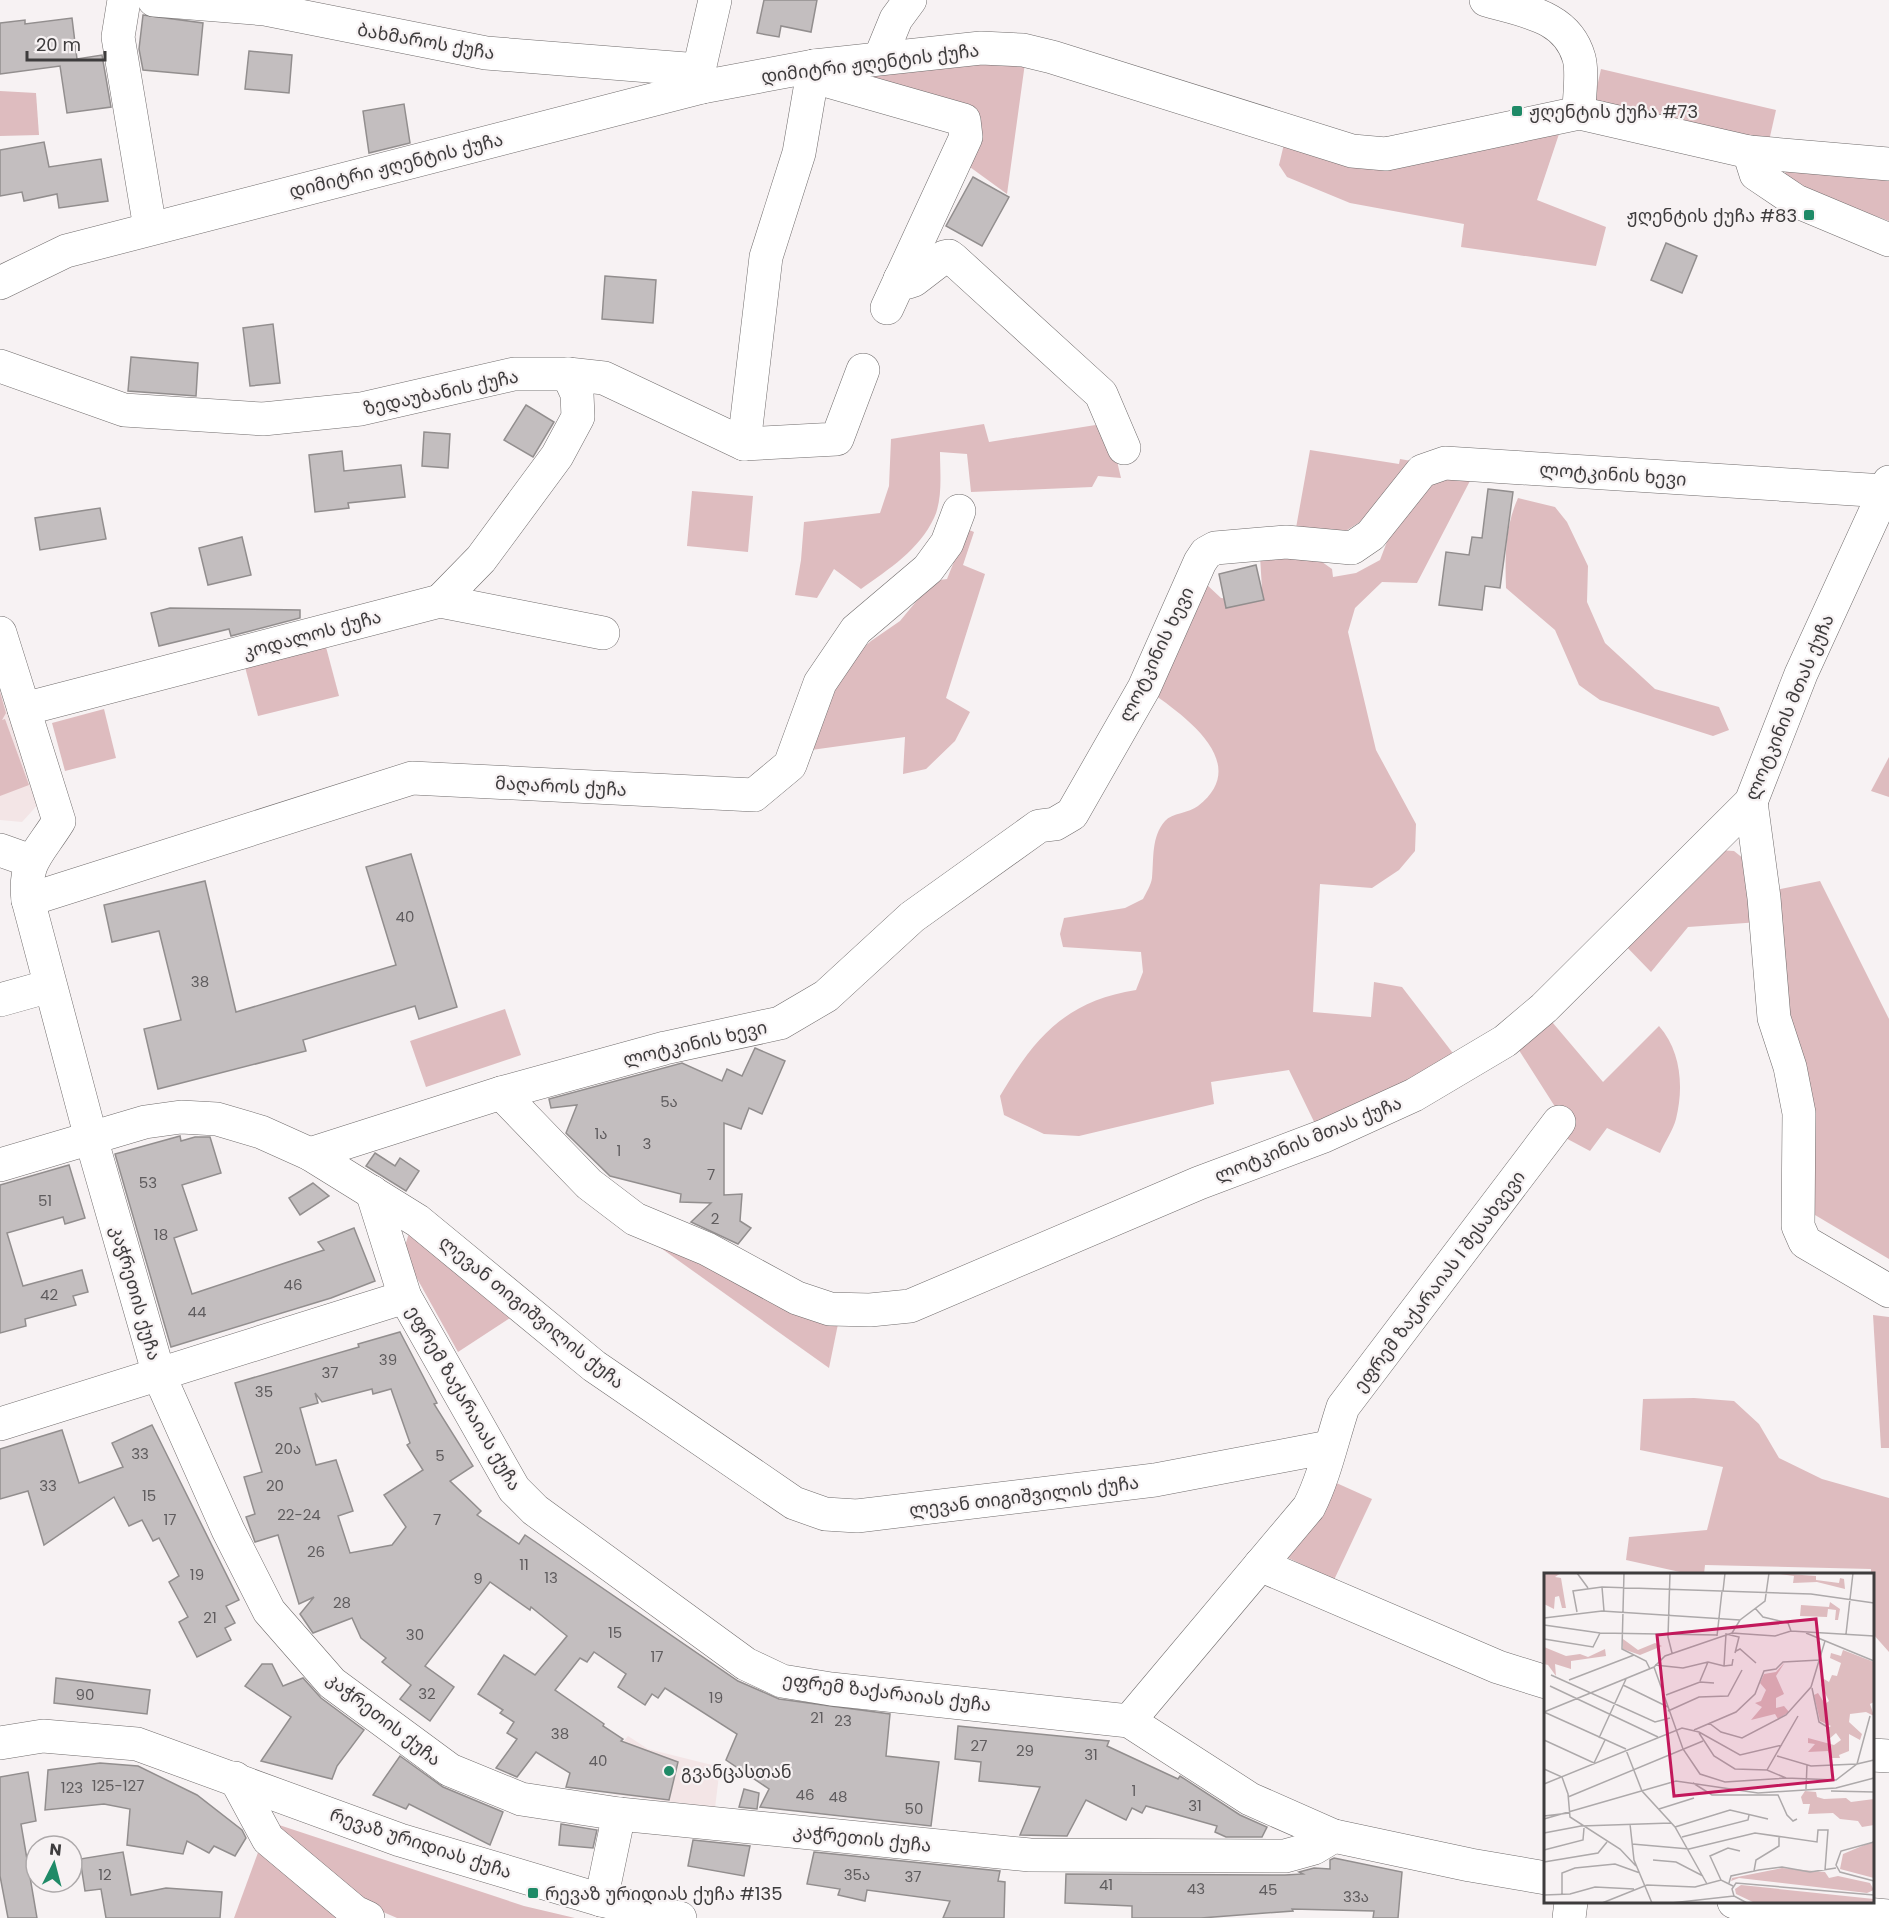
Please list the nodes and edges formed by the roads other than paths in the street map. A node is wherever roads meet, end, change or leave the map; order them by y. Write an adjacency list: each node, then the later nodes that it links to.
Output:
1 (124, 0): 12 (street)
2 (154, 0): 8 (street, ბახმაროს ქუჩა)
3 (715, 0): 8 (street)
4 (910, 0): 6 (street)
5 (1486, 0): 9 (street)
6 (880, 58): 7 (street, დიმიტრი ჟღენტის ქუჩა); 9 (street, დიმიტრი ჟღენტის ქუჩა)
7 (814, 66): 8 (street, დიმიტრი ჟღენტის ქუჩა); 14 (street); 20 (street)
8 (701, 79): 12 (street, დიმიტრი ჟღენტის ქუჩა)
9 (1579, 113): 10 (street, დიმიტრი ჟღენტის ქუჩა)
10 (1749, 152): 11 (street, დიმიტრი ჟღენტის ქუჩა); 13 (street)
11 (1889, 164)
12 (150, 228): 15 (street, დიმიტრი ჟღენტის ქუჩა)
13 (1889, 240)
14 (900, 279): 16 (street); 21 (street)
15 (0, 284)
16 (887, 308)
17 (0, 366): 19 (street, ზედაუბანის ქუჩა)
18 (863, 370): 20 (street, ზედაუბანის ქუჩა)
19 (568, 374): 20 (street, ზედაუბანის ქუჩა); 24 (street)
20 (744, 444)
21 (1124, 448)
22 (1887, 487): 28 (street, ლოტკინის მთას ქუჩა); 34 (street, ლოტკინის ხევი)
23 (959, 511): 31 (street, მაღაროს ქუჩა)
24 (440, 602): 26 (street, კოდალოს ქუჩა); 27 (street, კოდალოს ქუჩა)
25 (0, 633): 27 (street, კაჭრეთის ქუჩა)
26 (603, 633)
27 (24, 709): 30 (street, კაჭრეთის ქუჩა)
28 (1751, 802): 34 (street, ლოტკინის მთას ქუჩა); 40 (street)
29 (0, 850): 30 (street)
30 (31, 861): 31 (street, კაჭრეთის ქუჩა)
31 (28, 900): 32 (street, კაჭრეთის ქუჩა)
32 (50, 986): 33 (street); 36 (street, კაჭრეთის ქუჩა)
33 (0, 1000)
34 (501, 1093): 37 (street, ლოტკინის ხევი)
35 (1559, 1122): 44 (street, ეფრემ ზაქარაიას I შესახვევი)
36 (91, 1138): 37 (street); 38 (street); 42 (street, კაჭრეთის ქუჩა)
37 (310, 1154): 39 (street)
38 (0, 1165)
39 (372, 1192): 41 (street, ეფრემ ზაქარაიას ქუჩა); 44 (street, ლევან თიგიშვილის ქუჩა)
40 (1889, 1291)
41 (405, 1297): 42 (street); 47 (street, ეფრემ ზაქარაიას ქუჩა)
42 (159, 1375): 43 (street); 50 (street, კაჭრეთის ქუჩა)
43 (0, 1424)
44 (1329, 1447): 45 (street)
45 (1260, 1565): 46 (street); 47 (street)
46 (1544, 1682)
47 (1129, 1721): 51 (street, ეფრემ ზაქარაიას ქუჩა)
48 (0, 1743): 49 (street, რევაზ ურიდიას ქუჩა)
49 (235, 1778): 53 (street, რევაზ ურიდიას ქუჩა); 57 (street)
50 (619, 1814): 51 (street, კაჭრეთის ქუჩა); 53 (street)
51 (1334, 1836): 52 (street, ეფრემ ზაქარაიას ქუჩა)
52 (1544, 1878)
53 (602, 1900): 58 (street, რევაზ ურიდიას ქუჩა)
54 (1570, 1903): 59 (street)
55 (1745, 1903): 56 (street)
56 (1889, 1916)
57 (368, 1918)
58 (680, 1918)
59 (1569, 1918)

